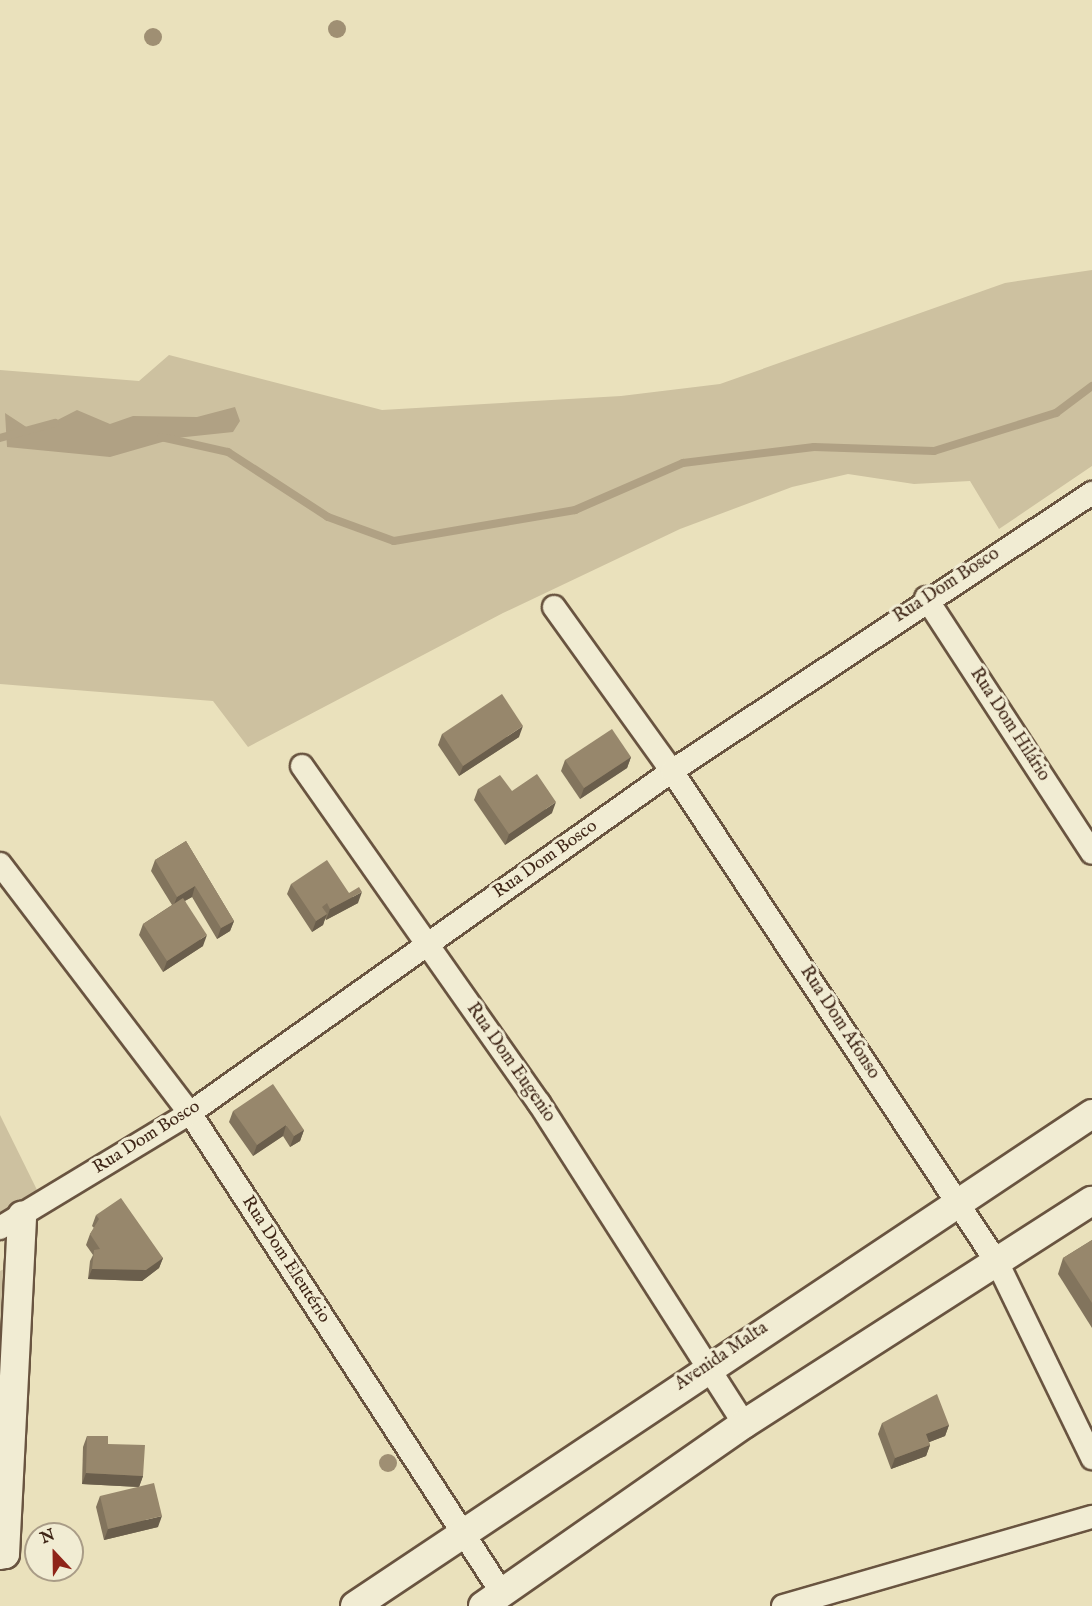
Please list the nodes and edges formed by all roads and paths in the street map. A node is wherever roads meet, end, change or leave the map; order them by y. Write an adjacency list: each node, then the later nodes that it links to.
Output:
1 (1092, 492): 2 (street, Rua Dom Bosco)
2 (926, 598): 5 (street, Rua Dom Bosco); 6 (street, Rua Dom Hilário)
3 (554, 607): 5 (street, Rua Dom Afonso)
4 (302, 766): 8 (street, Rua Dom Eugenio)
5 (672, 771): 8 (street, Rua Dom Bosco); 11 (street, Rua Dom Afonso)
6 (1092, 853)
7 (0, 864): 9 (street, Rua Dom Eleutério)
8 (425, 945): 9 (street, Rua Dom Bosco); 15 (street, Rua Dom Eugenio)
9 (190, 1113): 13 (street, Rua Dom Bosco); 19 (street, Rua Dom Eleutério)
10 (1092, 1114): 11 (street, Avenida Malta)
11 (956, 1200): 14 (street, Rua Dom Afonso); 15 (street, Avenida Malta)
12 (1092, 1201): 14 (street)
13 (11, 1222): 20 (street)
14 (998, 1264): 16 (street); 17 (street, Rua Dom Afonso)
15 (707, 1367): 16 (street, Rua Dom Eugenio); 19 (street, Avenida Malta)
16 (744, 1424): 21 (street)
17 (1092, 1458)
18 (1092, 1517): 23 (street)
19 (460, 1533): 21 (street, Rua Dom Eleutério); 22 (street, Avenida Malta)
20 (0, 1556)
21 (492, 1600)
22 (355, 1606)
23 (783, 1606)

